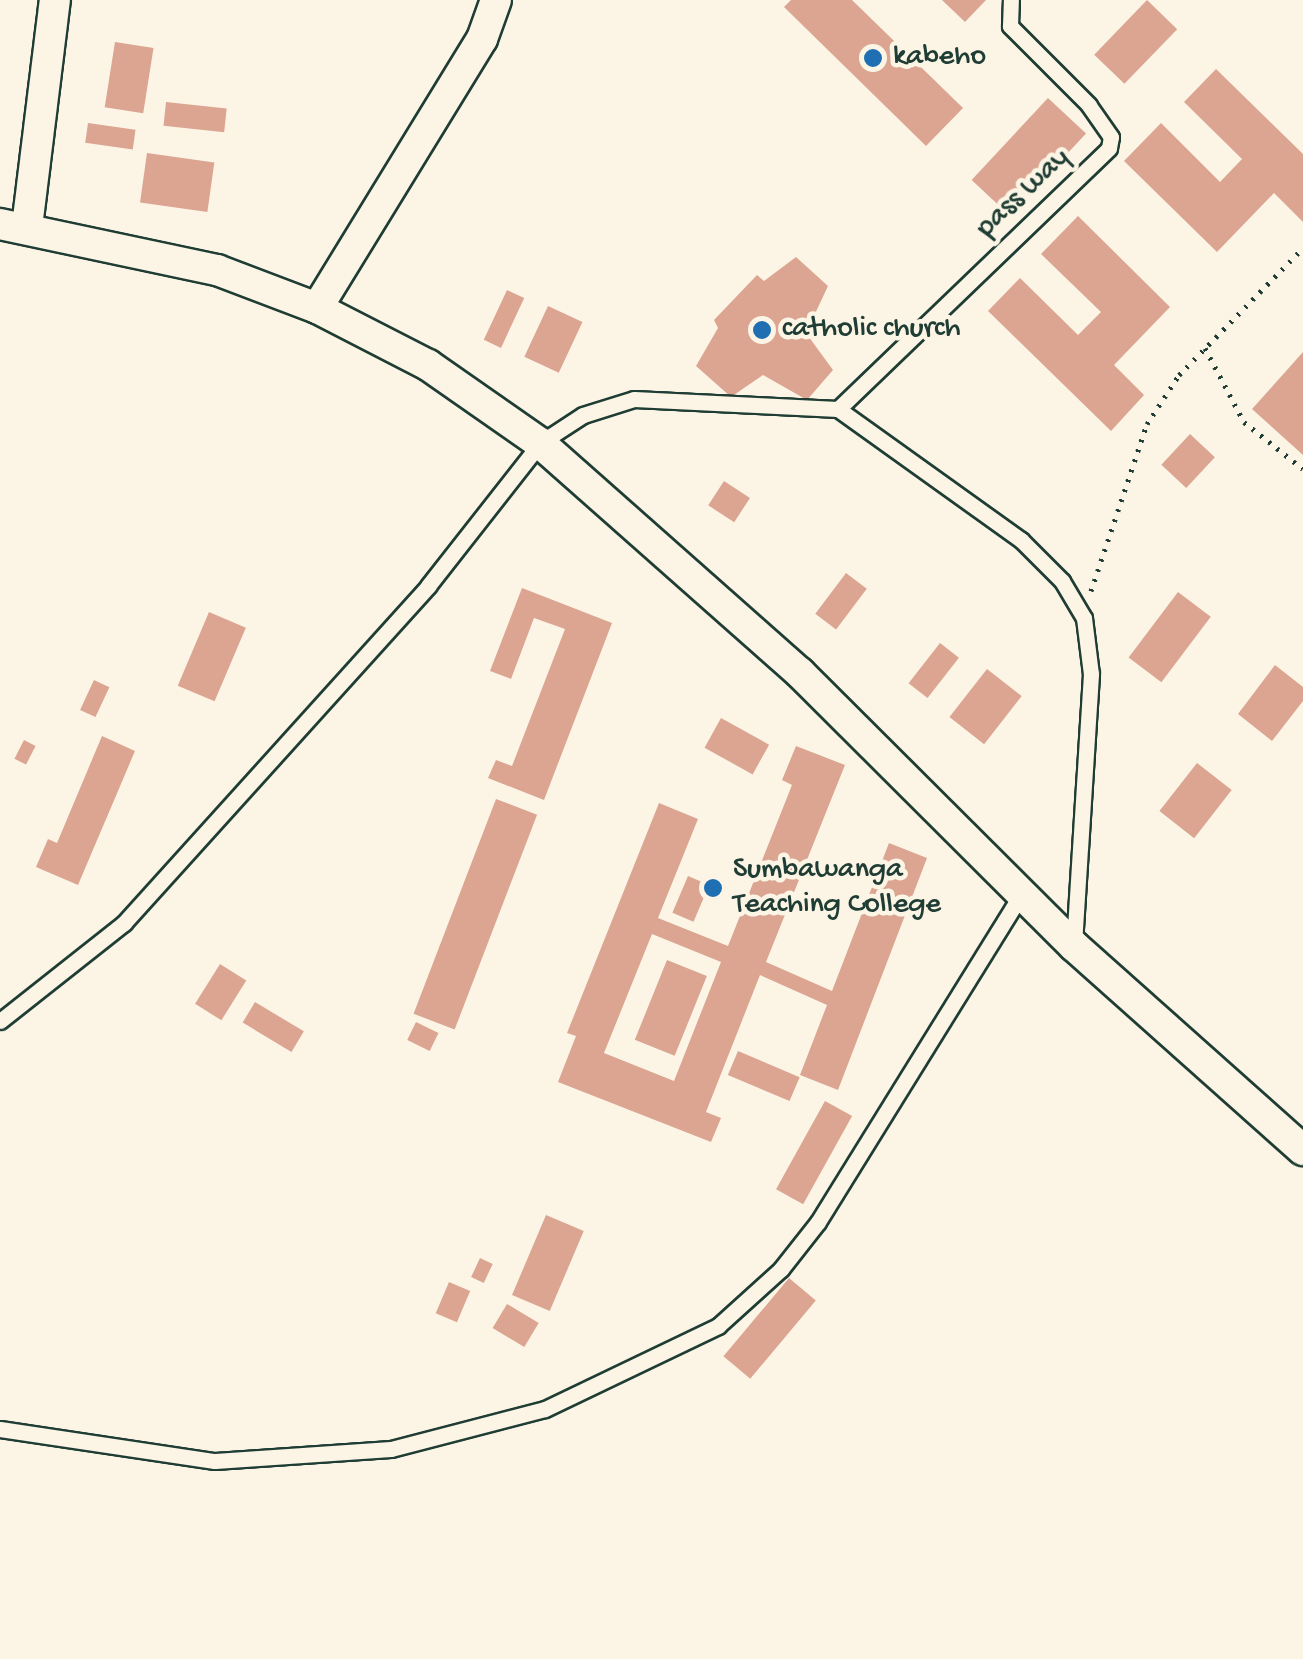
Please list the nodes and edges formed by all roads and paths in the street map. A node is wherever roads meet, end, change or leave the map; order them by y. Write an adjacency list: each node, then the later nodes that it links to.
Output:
1 (55, 0): 4 (street)
2 (496, 0): 6 (street)
3 (1010, 0): 8 (lane, pass way)
4 (14, 225): 6 (street)
5 (1303, 248): 7 (path)
6 (317, 308): 9 (street)
7 (1205, 348): 10 (path); 11 (path)
8 (838, 410): 9 (lane); 11 (lane)
9 (540, 443): 12 (street); 14 (lane)
10 (1303, 469)
11 (1084, 618): 13 (lane)
12 (1022, 893): 13 (street); 16 (lane)
13 (1074, 946): 15 (street)
14 (0, 1021)
15 (1303, 1150)
16 (0, 1429)

